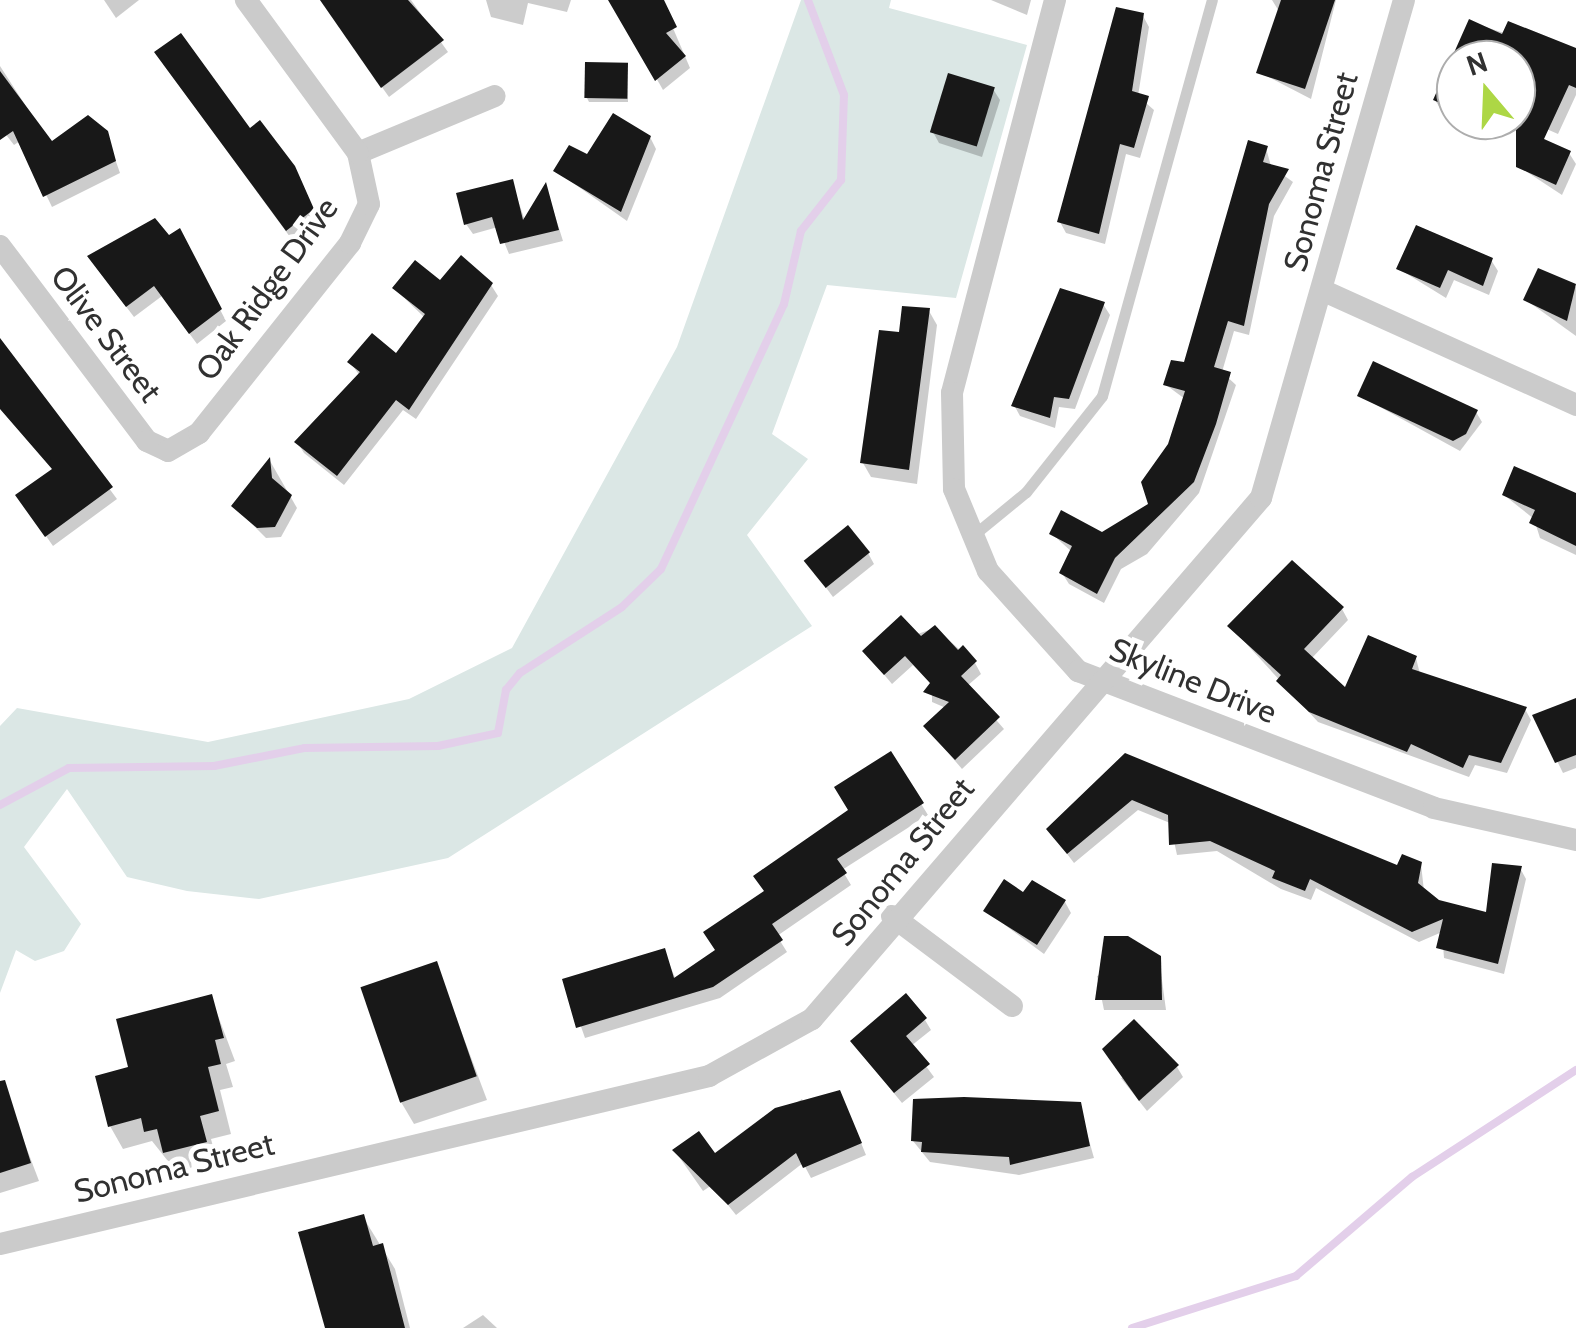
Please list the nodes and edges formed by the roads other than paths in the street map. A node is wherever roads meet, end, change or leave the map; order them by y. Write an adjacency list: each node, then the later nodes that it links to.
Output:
1 (246, 0): 6 (street, Oak Ridge Drive)
2 (1055, 0): 11 (street, Skyline Drive)
3 (1212, 0): 11 (lane)
4 (1404, 0): 8 (street, Sonoma Street)
5 (495, 96): 6 (street)
6 (358, 153): 10 (street, Oak Ridge Drive)
7 (0, 246): 10 (street, Olive Street)
8 (1324, 291): 9 (street); 12 (street, Sonoma Street)
9 (1576, 404)
10 (168, 450)
11 (971, 537): 12 (street, Skyline Drive)
12 (1102, 678): 13 (street, Skyline Drive); 14 (street, Sonoma Street)
13 (1576, 840)
14 (892, 916): 15 (street); 16 (street, Sonoma Street)
15 (1012, 1006)
16 (0, 1244)

